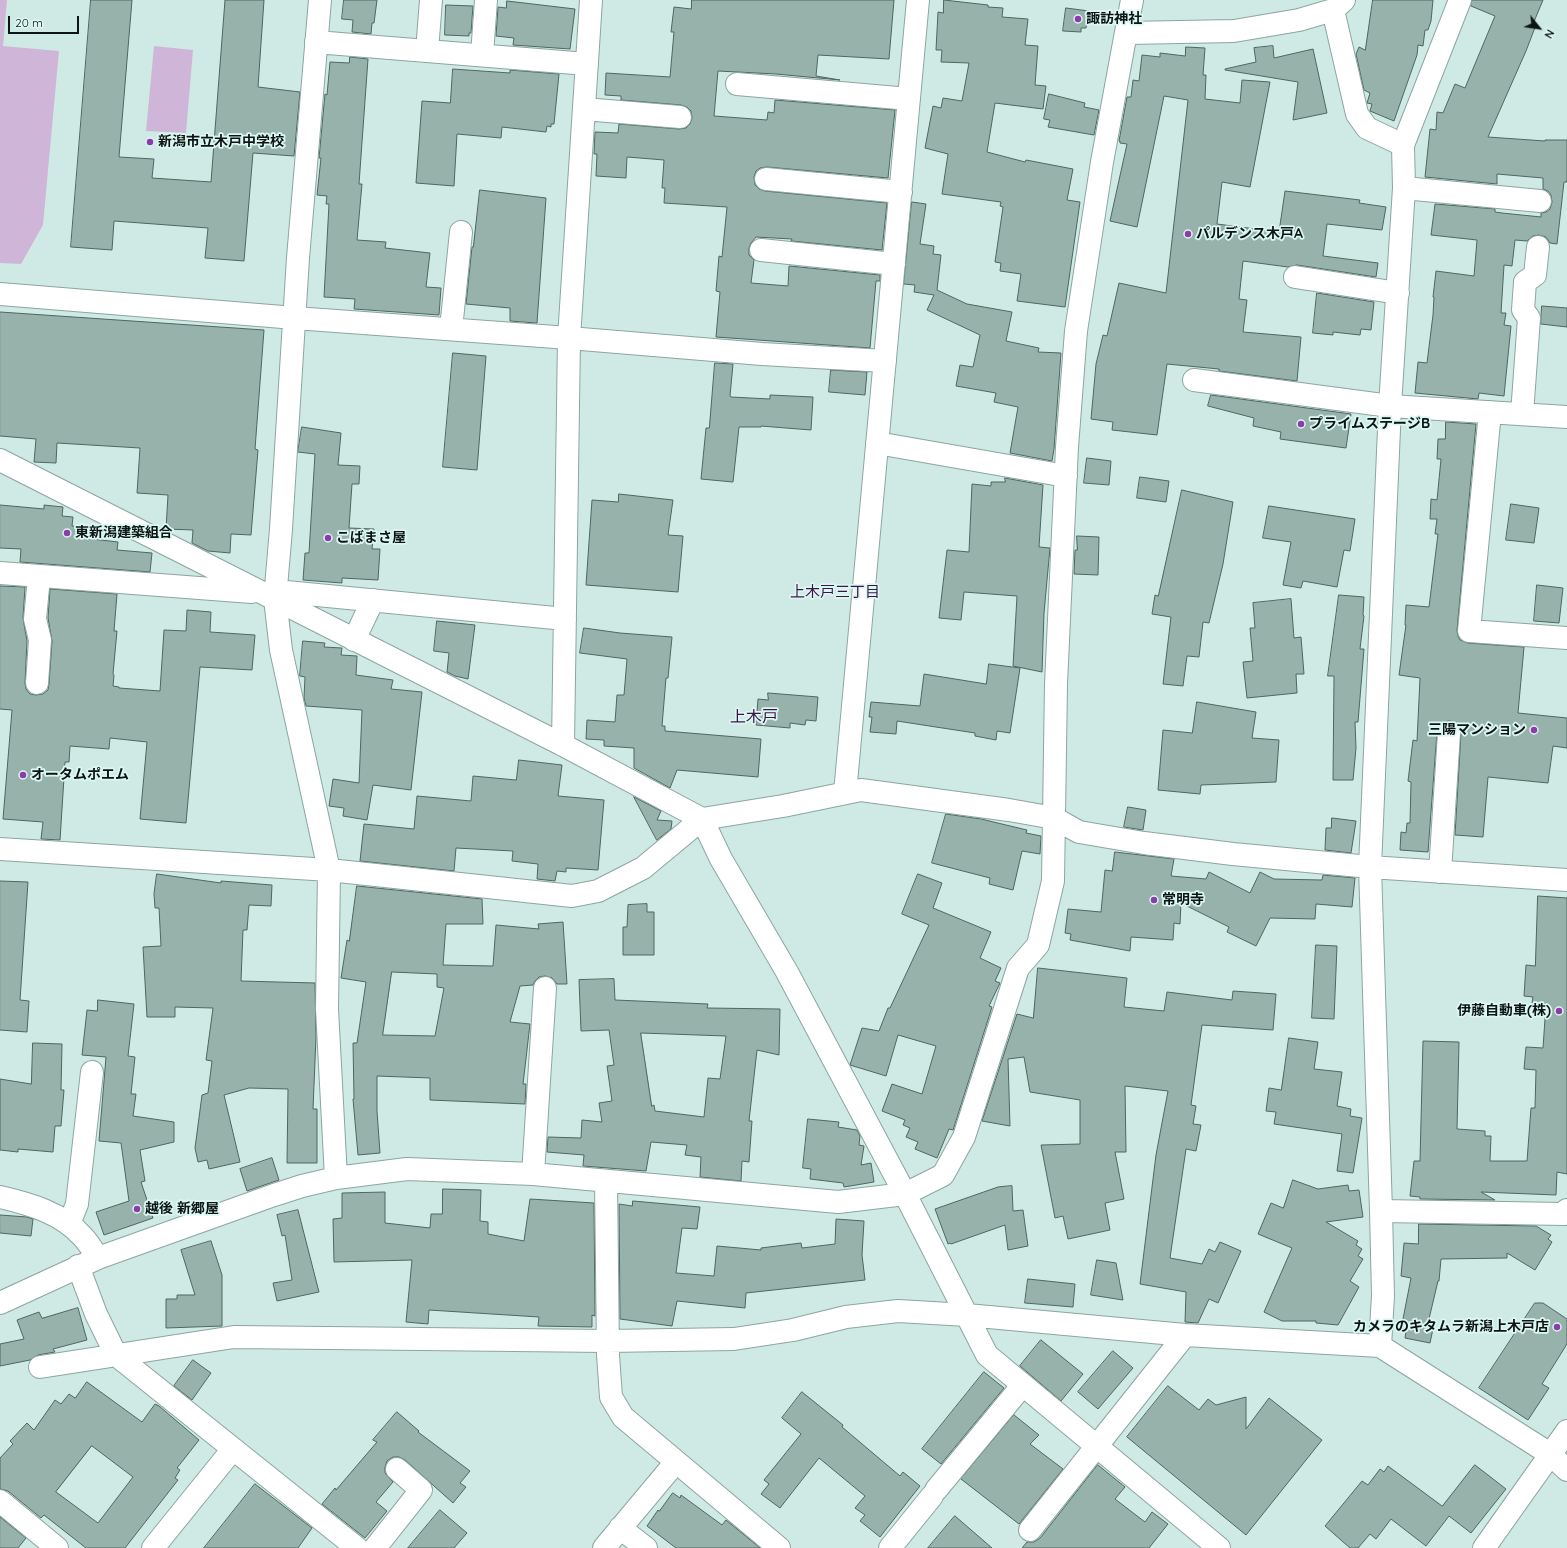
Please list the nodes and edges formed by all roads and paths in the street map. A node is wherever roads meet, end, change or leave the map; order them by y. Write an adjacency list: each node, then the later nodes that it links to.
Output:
1 (320, 0): 10 (street)
2 (431, 0): 11 (street)
3 (486, 0): 12 (street)
4 (591, 0): 13 (street)
5 (918, 0): 15 (street)
6 (1132, 0): 9 (street)
7 (1460, 0): 18 (street)
8 (1338, 5): 9 (street); 18 (street)
9 (1126, 33): 41 (street)
10 (316, 42): 11 (street); 30 (street)
11 (427, 51): 12 (street)
12 (482, 55): 13 (street)
13 (587, 64): 16 (street)
14 (738, 84): 15 (street)
15 (909, 99): 21 (street)
16 (584, 108): 17 (street); 32 (street)
17 (680, 117)
18 (1403, 145): 20 (street)
19 (766, 180): 21 (street)
20 (1404, 188): 22 (street); 28 (street)
21 (901, 192): 26 (street)
22 (1540, 201)
23 (461, 232): 31 (street)
24 (1538, 247): 37 (street)
25 (761, 250): 26 (street)
26 (894, 264): 33 (street)
27 (1295, 278): 28 (street)
28 (1398, 293): 35 (street)
29 (0, 294): 30 (street)
30 (294, 318): 31 (street); 44 (street)
31 (451, 329): 32 (street)
32 (570, 338): 33 (street); 46 (street)
33 (885, 361): 39 (street)
34 (1194, 380): 35 (street)
35 (1390, 406): 36 (street); 56 (street)
36 (1490, 412): 37 (street); 47 (street)
37 (1522, 414): 38 (street)
38 (1567, 417)
39 (877, 443): 41 (street); 52 (street)
40 (0, 460): 44 (street)
41 (1066, 476): 53 (street)
42 (0, 573): 43 (street)
43 (39, 577): 44 (street); 49 (street)
44 (271, 594): 45 (street); 48 (street); 57 (street)
45 (373, 600): 46 (street); 48 (street)
46 (565, 619): 51 (street)
47 (1567, 638)
48 (354, 640): 51 (street)
49 (37, 683)
50 (1449, 733): 58 (street)
51 (563, 745): 54 (street)
52 (845, 793): 53 (street); 54 (street)
53 (1054, 818): 56 (street); 65 (street)
54 (702, 819): 57 (street); 65 (street)
55 (0, 849): 57 (street)
56 (1370, 867): 58 (street); 68 (street)
57 (329, 870): 63 (street)
58 (1440, 872): 59 (street)
59 (1567, 880)
60 (545, 988): 62 (street)
61 (92, 1072): 69 (street)
62 (533, 1174): 63 (street); 64 (street)
63 (336, 1178): 70 (street)
64 (606, 1181): 65 (street); 74 (street)
65 (905, 1194): 72 (street)
66 (0, 1197): 69 (street)
67 (1567, 1210): 68 (street)
68 (1381, 1211): 75 (street)
69 (69, 1224): 70 (street)
70 (88, 1262): 71 (street); 76 (street)
71 (0, 1303)
72 (967, 1315): 73 (street); 74 (street); 78 (street)
73 (1185, 1335): 75 (street); 80 (street)
74 (607, 1341): 76 (street); 83 (street)
75 (1380, 1346): 82 (street)
76 (116, 1355): 77 (street); 81 (street)
77 (40, 1367)
78 (1022, 1386): 80 (street); 96 (street)
79 (1567, 1432): 82 (street)
80 (1097, 1447): 88 (street); 97 (street)
81 (233, 1448): 91 (street); 92 (street)
82 (1551, 1455): 85 (street); 98 (street)
83 (676, 1463): 87 (street); 89 (street)
84 (397, 1469): 93 (street)
85 (1567, 1470)
86 (0, 1501): 90 (street)
87 (620, 1528): 94 (street); 95 (street)
88 (1030, 1530)
89 (777, 1547)
90 (56, 1548)
91 (153, 1548)
92 (357, 1548)
93 (375, 1548)
94 (604, 1548)
95 (646, 1548)
96 (890, 1548)
97 (1220, 1548)
98 (1484, 1548)

